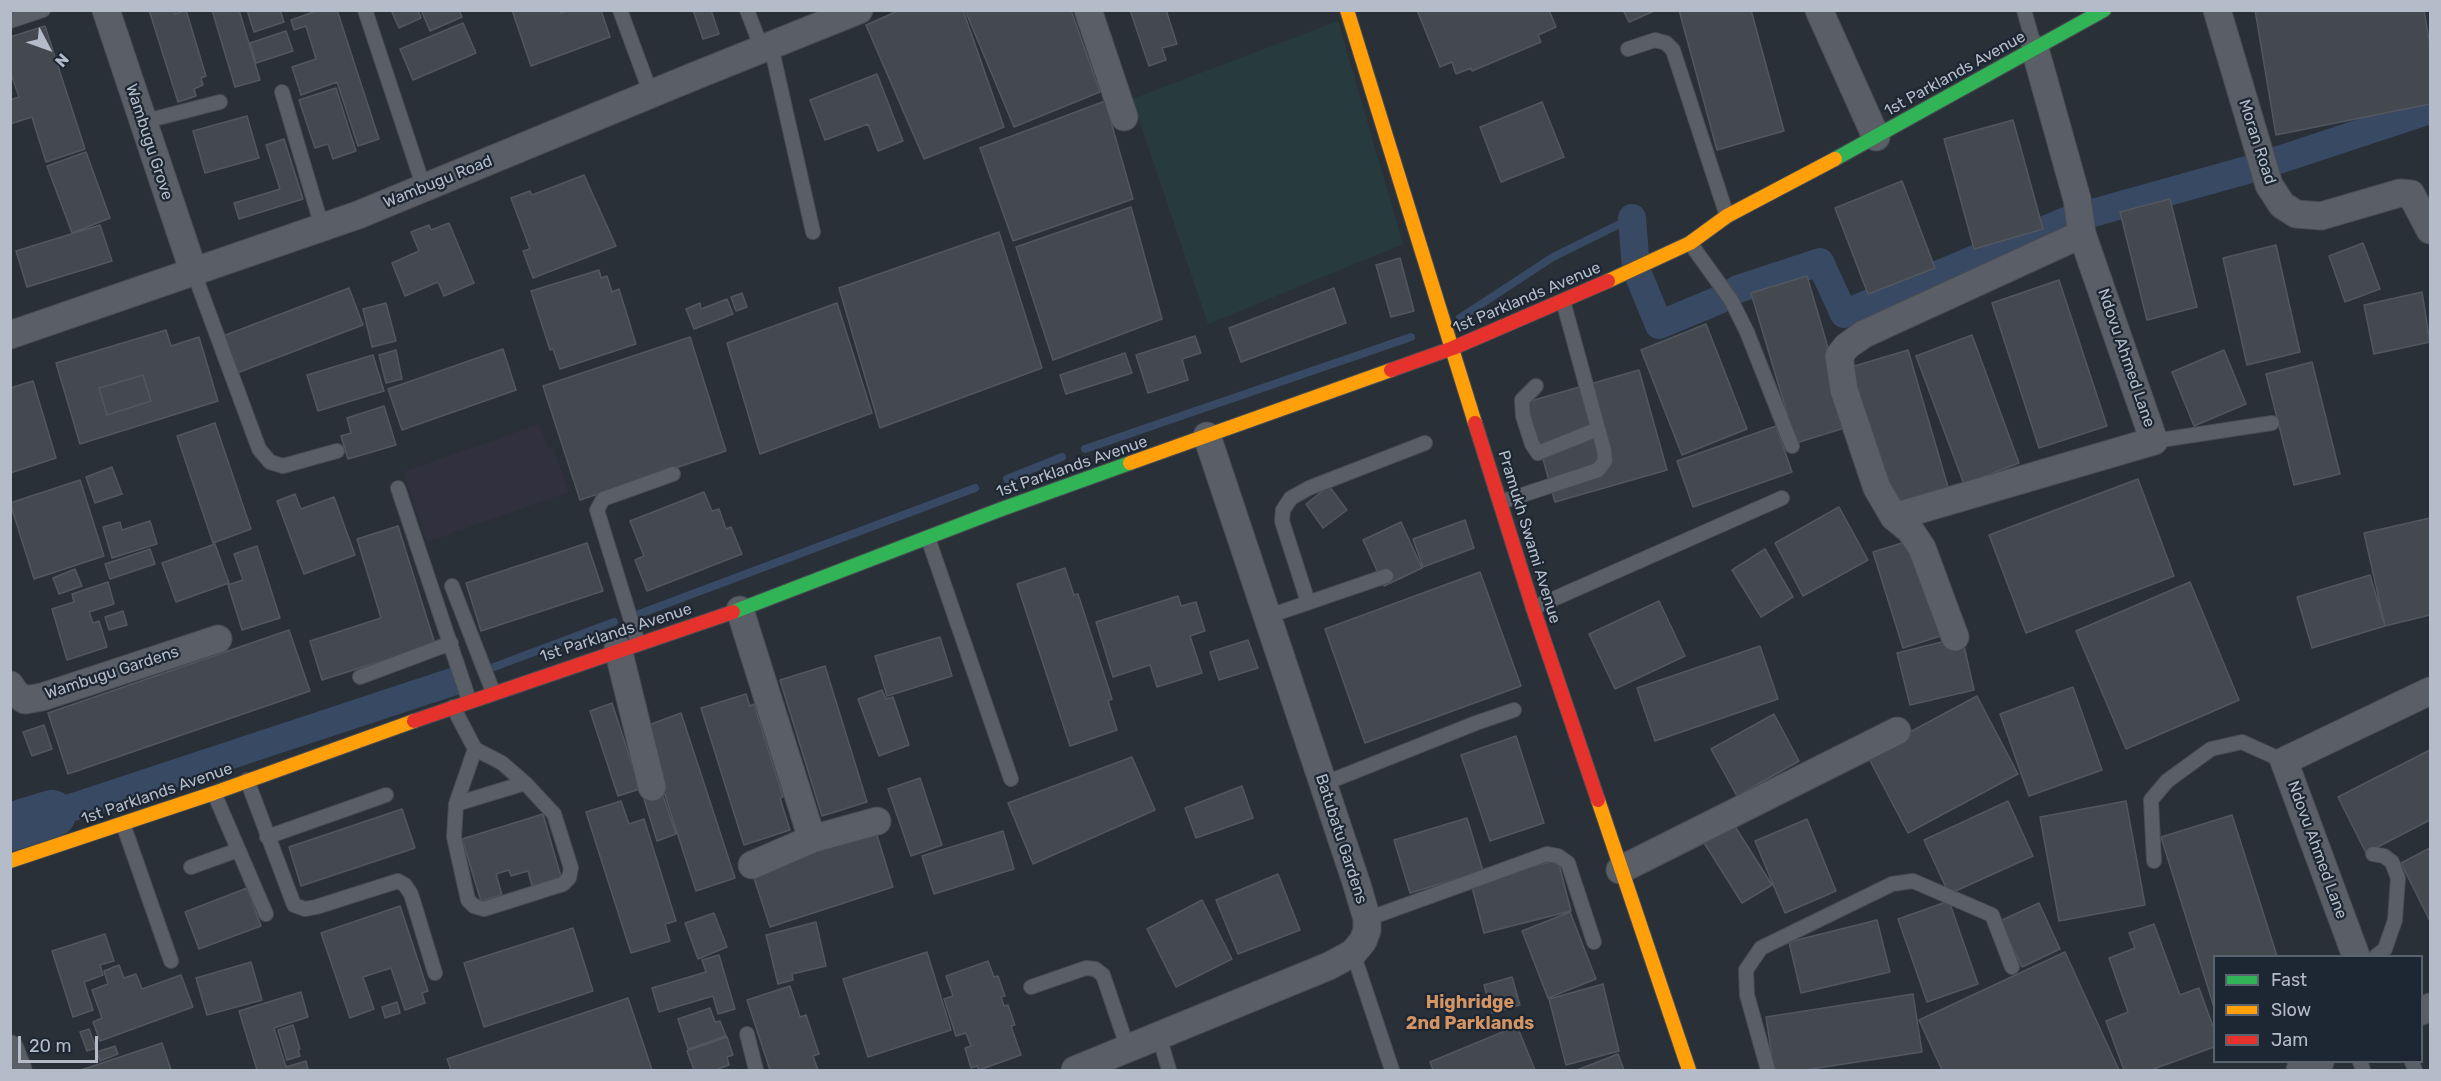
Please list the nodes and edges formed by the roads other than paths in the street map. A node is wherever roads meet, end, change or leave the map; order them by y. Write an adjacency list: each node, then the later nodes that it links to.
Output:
1 (43, 10): 13 (lane)
2 (106, 10): 21 (street, Wambugu Grove)
3 (365, 10): 23 (lane)
4 (620, 10): 18 (lane)
5 (747, 10): 14 (lane)
6 (859, 10): 14 (street, Wambugu Road)
7 (1088, 10): 20 (street)
8 (1347, 10): 33 (street, Pramukh Swami Avenue)
9 (1820, 10): 22 (street)
10 (2024, 10): 15 (lane)
11 (2104, 10): 15 (street, 1st Parklands Avenue)
12 (2217, 10): 26 (street, Moran Road)
13 (10, 21)
14 (766, 47): 18 (street, Wambugu Road); 27 (lane)
15 (2035, 49): 22 (street, 1st Parklands Avenue); 28 (street, Ndovu Ahmed Lane)
16 (1628, 50): 24 (lane)
17 (282, 92): 25 (lane)
18 (651, 94): 23 (street, Wambugu Road)
19 (220, 102): 21 (lane)
20 (1124, 117)
21 (142, 122): 30 (street, Wambugu Grove)
22 (1876, 137): 24 (street, 1st Parklands Avenue)
23 (424, 188): 25 (street, Wambugu Road)
24 (1727, 216): 29 (street, 1st Parklands Avenue)
25 (322, 227): 30 (street, Wambugu Road)
26 (2430, 230)
27 (813, 232)
28 (2082, 234): 38 (street, Ndovu Ahmed Lane); 46 (street)
29 (1690, 243): 31 (street, 1st Parklands Avenue); 40 (lane)
30 (194, 273): 32 (street, Wambugu Road); 41 (lane)
31 (1563, 301): 33 (street, 1st Parklands Avenue); 36 (lane)
32 (10, 335)
33 (1453, 348): 37 (street, 1st Parklands Avenue); 45 (street, Pramukh Swami Avenue)
34 (1536, 386): 36 (lane)
35 (2272, 423): 38 (lane)
36 (1598, 429): 45 (lane)
37 (1207, 436): 47 (street, 1st Parklands Avenue); 53 (street, Batubatu Gardens)
38 (2154, 441): 46 (street, Ndovu Ahmed Lane)
39 (1425, 442): 50 (lane)
40 (1792, 446)
41 (337, 451)
42 (673, 474): 57 (lane)
43 (398, 488): 56 (lane)
44 (1782, 498): 51 (lane)
45 (1501, 502): 51 (street, Pramukh Swami Avenue)
46 (1894, 517): 54 (street)
47 (928, 538): 52 (street, 1st Parklands Avenue); 68 (lane)
48 (1386, 576): 50 (lane)
49 (452, 586): 60 (lane)
50 (1308, 602): 53 (lane)
51 (1533, 608): 86 (street, Pramukh Swami Avenue)
52 (740, 610): 57 (street, 1st Parklands Avenue); 79 (street)
53 (1269, 616): 71 (street, Batubatu Gardens)
54 (1955, 637)
55 (218, 639): 59 (street, Wambugu Gardens)
56 (451, 643): 58 (lane); 62 (lane)
57 (628, 646): 60 (street, 1st Parklands Avenue); 72 (street)
58 (360, 677)
59 (10, 685)
60 (493, 692): 62 (street, 1st Parklands Avenue)
61 (2430, 692): 67 (street, Ndovu Ahmed Lane)
62 (470, 700): 63 (street, 1st Parklands Avenue)
63 (453, 707): 66 (lane); 69 (street, 1st Parklands Avenue)
64 (1514, 710): 71 (lane)
65 (1897, 731): 86 (street)
66 (475, 749): 70 (lane); 75 (lane)
67 (2284, 761): 83 (lane); 91 (street, Ndovu Ahmed Lane)
68 (1011, 779)
69 (247, 780): 73 (street, 1st Parklands Avenue); 78 (lane)
70 (525, 783): 75 (lane); 75 (lane)
71 (1323, 784): 88 (street, Batubatu Gardens)
72 (652, 787)
73 (214, 793): 77 (street, 1st Parklands Avenue); 80 (lane)
74 (386, 795): 78 (lane)
75 (456, 804)
76 (877, 821): 79 (street)
77 (123, 824): 82 (street, 1st Parklands Avenue); 93 (lane)
78 (267, 837): 95 (lane)
79 (812, 839): 84 (street)
80 (238, 850): 85 (lane); 87 (lane)
81 (2373, 854): 92 (lane)
82 (10, 861)
83 (2154, 861)
84 (752, 865)
85 (191, 867)
86 (1620, 870): 107 (street, Pramukh Swami Avenue)
87 (266, 914)
88 (1367, 919): 89 (lane); 90 (street, Batubatu Gardens)
89 (1594, 942)
90 (1353, 953): 98 (street); 106 (lane)
91 (2355, 955)
92 (2378, 955)
93 (171, 961)
94 (2012, 967): 108 (lane)
95 (435, 973)
96 (1031, 987): 100 (lane)
97 (747, 1034): 103 (lane)
98 (1159, 1036): 100 (street); 105 (lane)
99 (10, 1049): 102 (street)
100 (1128, 1049): 104 (street)
101 (2318, 1063): 109 (street)
102 (18, 1071)
103 (756, 1071)
104 (1076, 1071)
105 (1169, 1071)
106 (1392, 1071)
107 (1689, 1071)
108 (1768, 1071)
109 (2300, 1071)

